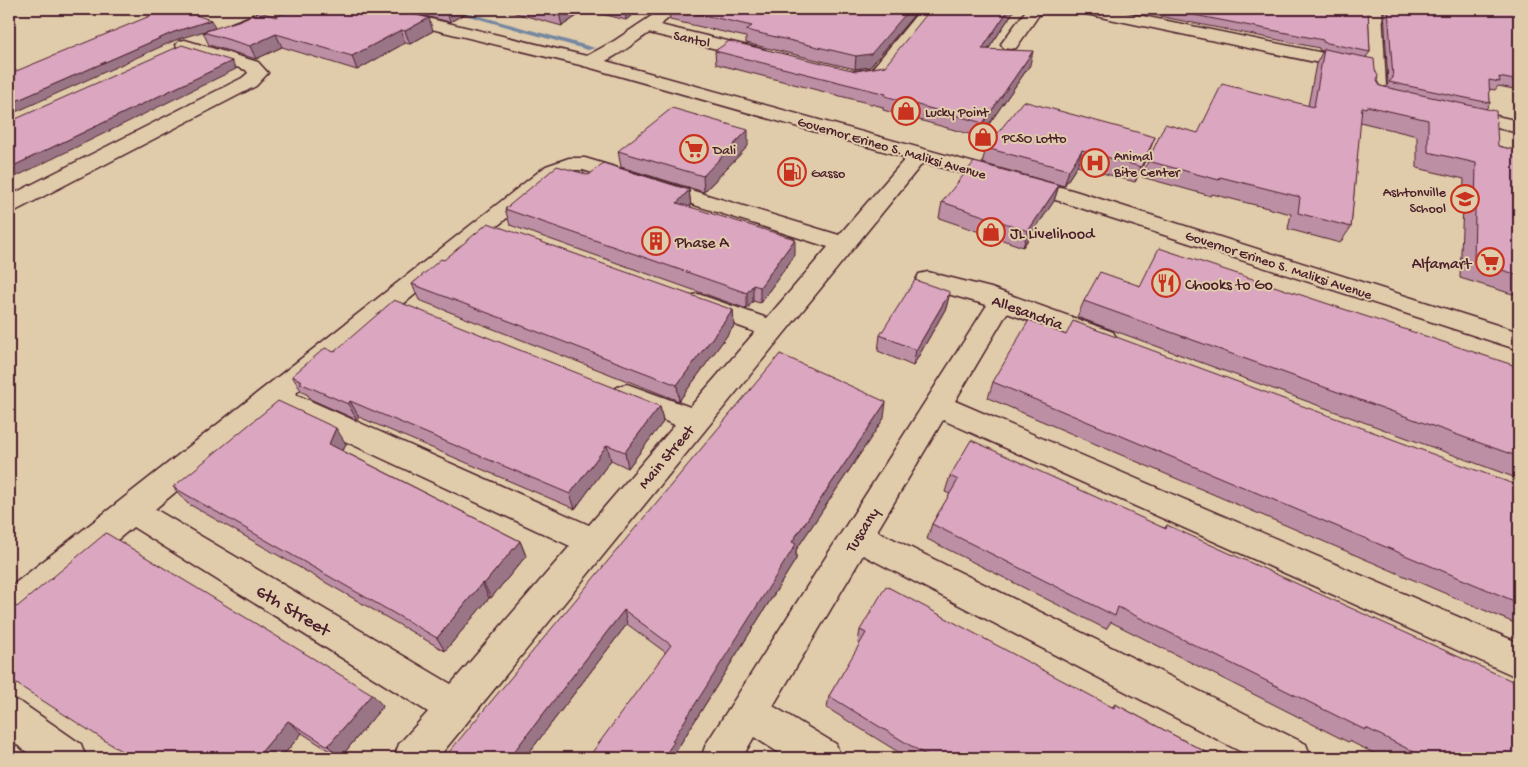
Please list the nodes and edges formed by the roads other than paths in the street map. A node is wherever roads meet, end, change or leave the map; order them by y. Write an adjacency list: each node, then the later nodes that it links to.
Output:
1 (244, 9): 10 (street)
2 (373, 9): 14 (street, Governor Erineo S. Maliksi Avenue)
3 (672, 9): 9 (street)
4 (929, 9): 16 (street)
5 (1034, 9): 11 (street)
6 (1086, 9): 15 (street)
7 (1373, 9): 15 (street)
8 (271, 10): 10 (street)
9 (646, 27): 13 (street, Santol); 14 (street)
10 (207, 35): 12 (street); 21 (street)
11 (1010, 44)
12 (167, 53)
13 (779, 59)
14 (589, 62): 20 (street, Governor Erineo S. Maliksi Avenue)
15 (1376, 69): 17 (street)
16 (836, 72)
17 (1381, 99)
18 (1444, 110): 19 (street)
19 (1519, 127)
20 (919, 155): 24 (street, Main Street); 31 (street, Governor Erineo S. Maliksi Avenue)
21 (9, 205)
22 (485, 226): 23 (street); 24 (street); 27 (street)
23 (513, 236)
24 (843, 244): 30 (street, Main Street)
25 (928, 280): 28 (street, Allesandria)
26 (679, 296): 30 (street)
27 (392, 301): 29 (street); 34 (street)
28 (1002, 301): 32 (street, Allesandria); 35 (street, Tuscany)
29 (419, 312)
30 (772, 329): 36 (street, Main Street)
31 (1519, 341)
32 (1132, 349)
33 (603, 384): 36 (street)
34 (274, 396): 37 (street); 39 (street)
35 (938, 406): 38 (street, Tuscany); 41 (street)
36 (695, 421): 39 (street, Main Street)
37 (131, 510): 40 (street); 42 (street, 6th Street)
38 (857, 536): 43 (street, Tuscany); 49 (street)
39 (594, 542): 42 (street, Main Street)
40 (9, 608)
41 (1519, 661)
42 (456, 708): 46 (street, Main Street)
43 (748, 712): 47 (street, Tuscany); 48 (street)
44 (9, 716): 45 (street)
45 (66, 758)
46 (413, 758)
47 (720, 758)
48 (822, 758)
49 (1292, 758)

